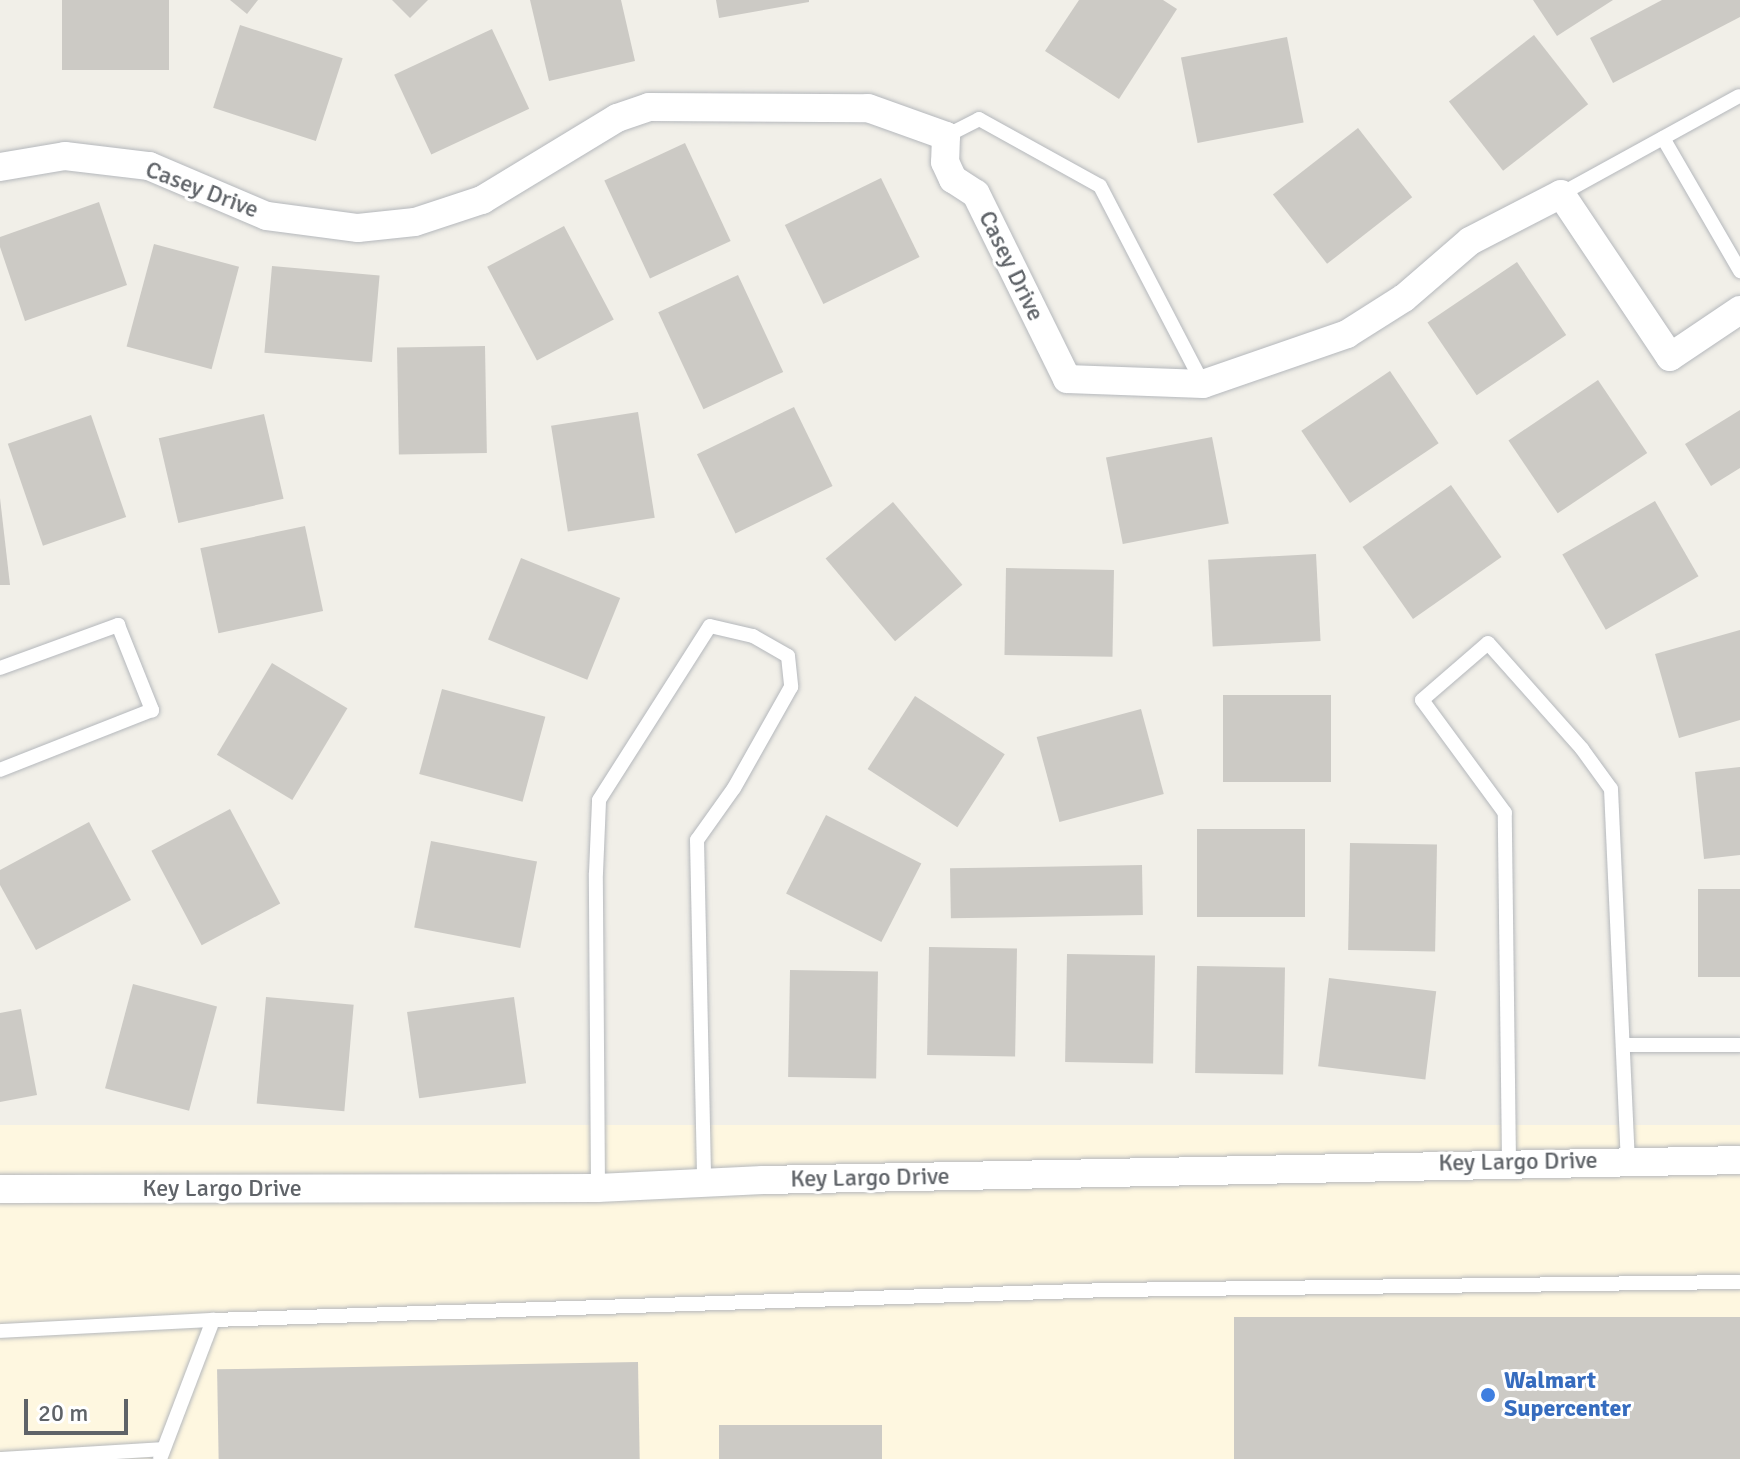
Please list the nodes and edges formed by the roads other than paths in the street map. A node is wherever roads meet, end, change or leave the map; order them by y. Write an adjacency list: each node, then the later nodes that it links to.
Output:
1 (1740, 96): 3 (lane)
2 (946, 136): 4 (street, Casey Drive); 8 (lane); 8 (street, Casey Drive)
3 (1663, 138): 5 (lane); 6 (lane)
4 (0, 167)
5 (1561, 194): 7 (street); 8 (street, Casey Drive)
6 (1740, 271)
7 (1740, 310)
8 (1203, 384)
9 (0, 668): 10 (lane)
10 (0, 770)
11 (1624, 1045): 12 (lane); 13 (lane); 15 (lane)
12 (1740, 1045)
13 (1628, 1160): 14 (street, Key Largo Drive); 15 (street, Key Largo Drive)
14 (1740, 1160)
15 (1509, 1162): 16 (street, Key Largo Drive)
16 (704, 1183): 17 (street, Key Largo Drive); 17 (lane)
17 (598, 1188): 18 (street, Key Largo Drive)
18 (0, 1189)
19 (1740, 1282): 20 (lane)
20 (213, 1320): 21 (lane); 22 (lane)
21 (0, 1331)
22 (161, 1454): 23 (lane)
23 (0, 1459)

